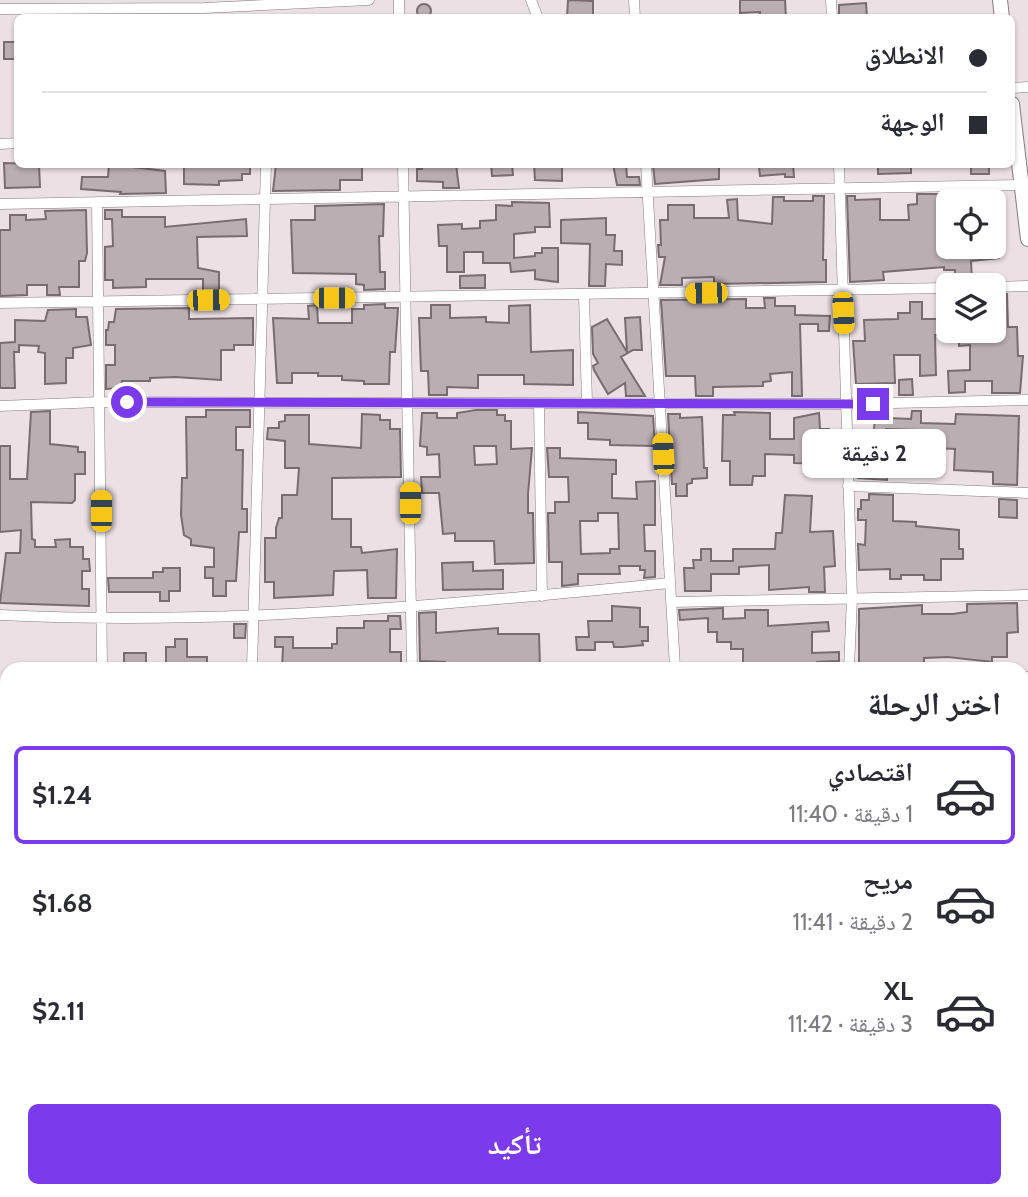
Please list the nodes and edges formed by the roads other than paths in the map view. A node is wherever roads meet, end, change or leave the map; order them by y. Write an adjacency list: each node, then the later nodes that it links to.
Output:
1 (369, 0): 2 (street)
2 (264, 2): 3 (street)
3 (55, 5): 4 (street)
4 (0, 9)
5 (1015, 128): 10 (street)
6 (266, 168): 14 (street)
7 (403, 168): 13 (street)
8 (646, 168): 12 (street)
9 (839, 168): 11 (street)
10 (1022, 185): 11 (street); 17 (street)
11 (841, 188): 12 (street); 22 (street)
12 (648, 193): 13 (street); 24 (street)
13 (404, 198): 14 (street); 25 (street)
14 (266, 200): 15 (street); 26 (street)
15 (97, 202): 16 (street); 27 (street)
16 (0, 204)
17 (1026, 213): 18 (street)
18 (1028, 239)
19 (1006, 286): 20 (street)
20 (1028, 286)
21 (936, 288): 22 (street)
22 (841, 290): 24 (street); 36 (street)
23 (584, 295): 24 (street); 25 (street); 33 (street)
24 (653, 295): 34 (street)
25 (407, 298): 26 (street); 29 (street)
26 (262, 299): 27 (street); 32 (street)
27 (98, 302): 28 (street); 31 (street)
28 (0, 303)
29 (409, 400): 32 (street); 35 (street); 45 (street)
30 (1028, 400): 36 (street)
31 (100, 402): 32 (street); 37 (street); 48 (street)
32 (262, 402): 46 (street)
33 (587, 403): 34 (street); 35 (street)
34 (660, 403): 36 (street); 40 (street)
35 (539, 404): 42 (street)
36 (847, 404): 38 (street)
37 (0, 406)
38 (848, 486): 39 (street); 43 (street)
39 (1028, 493)
40 (670, 583): 42 (street); 44 (street)
41 (1028, 595): 43 (street)
42 (542, 596): 45 (street)
43 (852, 598): 44 (street); 53 (street)
44 (672, 602): 52 (street)
45 (411, 606): 46 (street); 51 (street)
46 (254, 614): 48 (street); 50 (street)
47 (0, 615): 48 (street)
48 (102, 620): 49 (street)
49 (102, 662)
50 (252, 662)
51 (412, 662)
52 (675, 662)
53 (849, 662)

